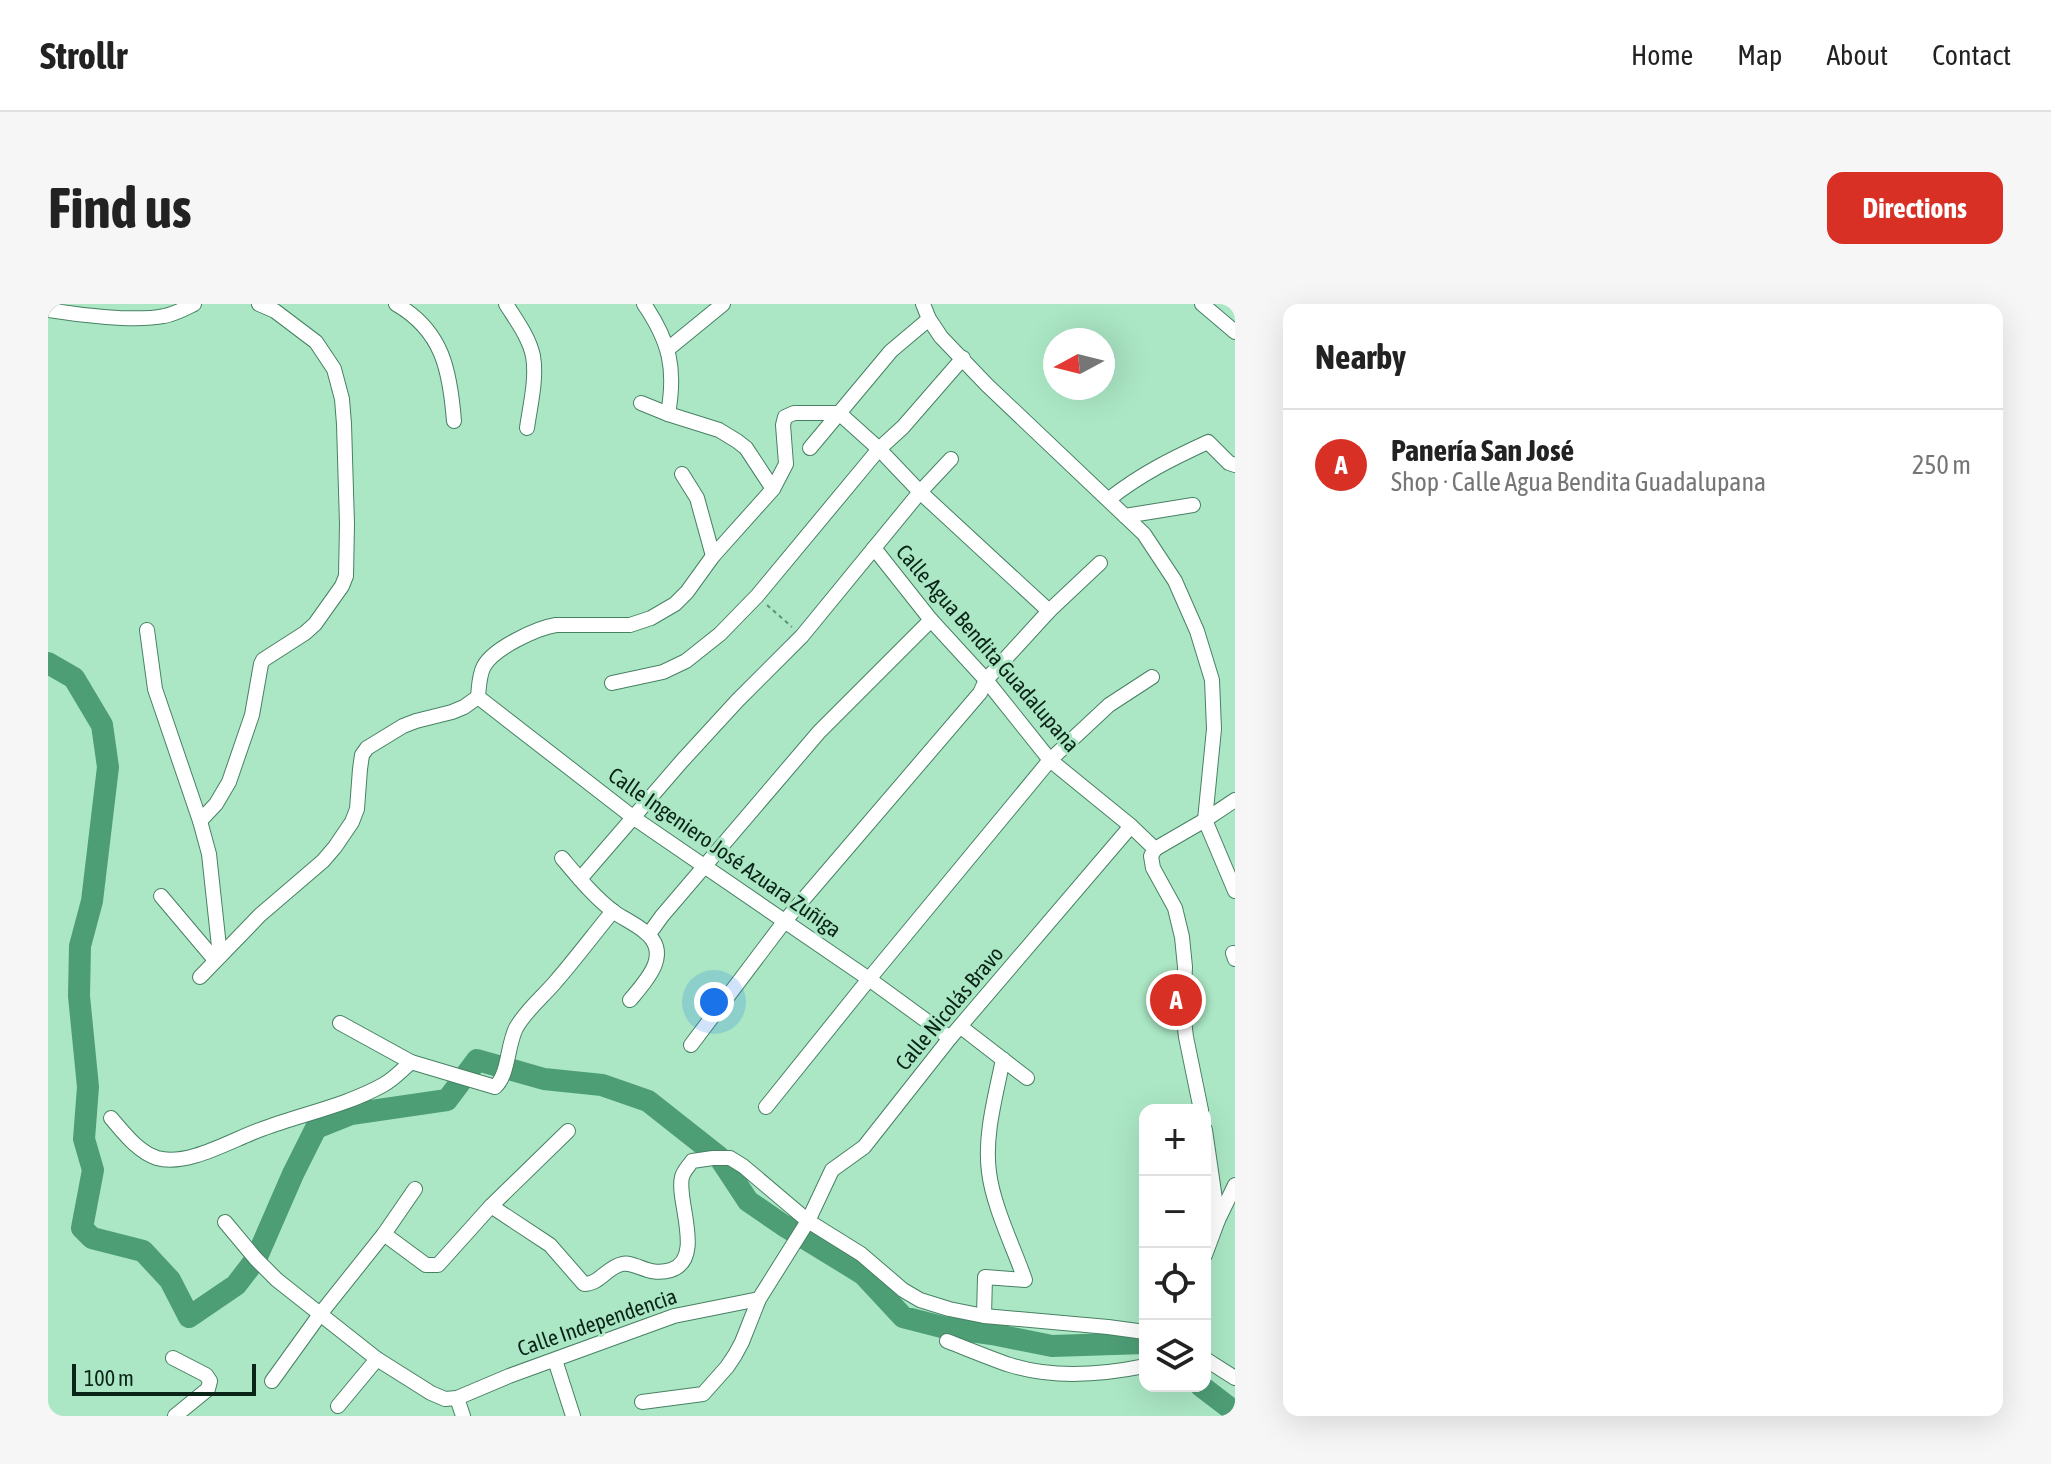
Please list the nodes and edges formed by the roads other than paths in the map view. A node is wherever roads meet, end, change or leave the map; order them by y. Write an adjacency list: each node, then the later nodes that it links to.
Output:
1 (194, 304): 9 (street)
2 (259, 304): 43 (street)
3 (396, 304): 17 (street)
4 (506, 304): 18 (street)
5 (644, 304): 12 (street)
6 (723, 304): 12 (street)
7 (923, 304): 10 (street)
8 (1202, 304): 11 (street)
9 (48, 310)
10 (929, 319): 13 (street); 15 (street)
11 (1235, 332)
12 (668, 349): 16 (street)
13 (963, 358): 20 (street); 26 (street)
14 (641, 403): 16 (street)
15 (839, 413): 19 (street); 20 (street); 24 (street)
16 (668, 414): 24 (street)
17 (454, 421)
18 (527, 428)
19 (810, 448)
20 (879, 449): 25 (street); 37 (street)
21 (951, 459): 25 (street)
22 (1235, 465): 26 (street)
23 (682, 474): 30 (street)
24 (773, 489): 30 (street)
25 (920, 492): 29 (street); 32 (street)
26 (1109, 499): 28 (street)
27 (1193, 505): 28 (street)
28 (1125, 516): 42 (street)
29 (874, 548): 33 (street, Calle Agua Bendita Guadalupana); 41 (street)
30 (713, 556): 38 (street)
31 (1100, 563): 32 (street)
32 (1049, 611): 36 (street)
33 (931, 620): 36 (street, Calle Agua Bendita Guadalupana); 47 (street)
34 (147, 630): 43 (street)
35 (1152, 677): 39 (street)
36 (986, 680): 39 (street, Calle Agua Bendita Guadalupana); 52 (street)
37 (612, 683)
38 (478, 697): 41 (street, Calle Ingeniero José Azuara Zuñiga); 54 (street)
39 (1050, 760): 44 (street, Calle Agua Bendita Guadalupana); 56 (street)
40 (1235, 800): 42 (street)
41 (634, 818): 47 (street, Calle Ingeniero José Azuara Zuñiga); 48 (street)
42 (1205, 820): 45 (street); 49 (street)
43 (200, 821): 54 (street)
44 (1131, 826): 45 (street, Calle Agua Bendita Guadalupana); 59 (street, Calle Nicolás Bravo)
45 (1155, 849): 64 (street)
46 (562, 858): 48 (street)
47 (703, 867): 52 (street, Calle Ingeniero José Azuara Zuñiga); 53 (street)
48 (580, 879): 51 (street)
49 (1235, 891)
50 (161, 896): 54 (street)
51 (613, 911): 53 (street); 62 (street)
52 (784, 922): 56 (street, Calle Ingeniero José Azuara Zuñiga); 60 (street)
53 (649, 934): 57 (street)
54 (218, 958): 55 (street)
55 (200, 977)
56 (869, 979): 59 (street, Calle Ingeniero José Azuara Zuñiga); 65 (street)
57 (630, 1000)
58 (340, 1023): 62 (street)
59 (956, 1032): 61 (street, Calle Ingeniero José Azuara Zuñiga); 73 (street, Calle Nicolás Bravo)
60 (691, 1045)
61 (1003, 1059): 63 (street, Calle Ingeniero José Azuara Zuñiga); 79 (street)
62 (411, 1062): 66 (street)
63 (1027, 1078)
64 (1200, 1104)
65 (766, 1107)
66 (111, 1118)
67 (568, 1131): 71 (street)
68 (1211, 1172): 72 (street)
69 (1235, 1185): 72 (street)
70 (415, 1189): 75 (street)
71 (491, 1206): 73 (street); 75 (street)
72 (1218, 1220): 76 (street)
73 (808, 1221): 77 (street); 79 (street)
74 (225, 1222): 78 (street)
75 (384, 1234): 78 (street)
76 (1207, 1248)
77 (759, 1299): 84 (street, Calle Independencia); 90 (street)
78 (321, 1313): 83 (street); 88 (street)
79 (984, 1316): 80 (street)
80 (1139, 1331)
81 (947, 1341): 86 (street)
82 (173, 1358): 92 (street)
83 (377, 1359): 89 (street); 91 (street)
84 (555, 1360): 89 (street, Calle Independencia); 94 (street)
85 (1211, 1363): 87 (street)
86 (1139, 1367)
87 (1235, 1378)
88 (272, 1381)
89 (457, 1398): 93 (street)
90 (642, 1402)
91 (338, 1406)
92 (175, 1416)
93 (463, 1416)
94 (573, 1416)

